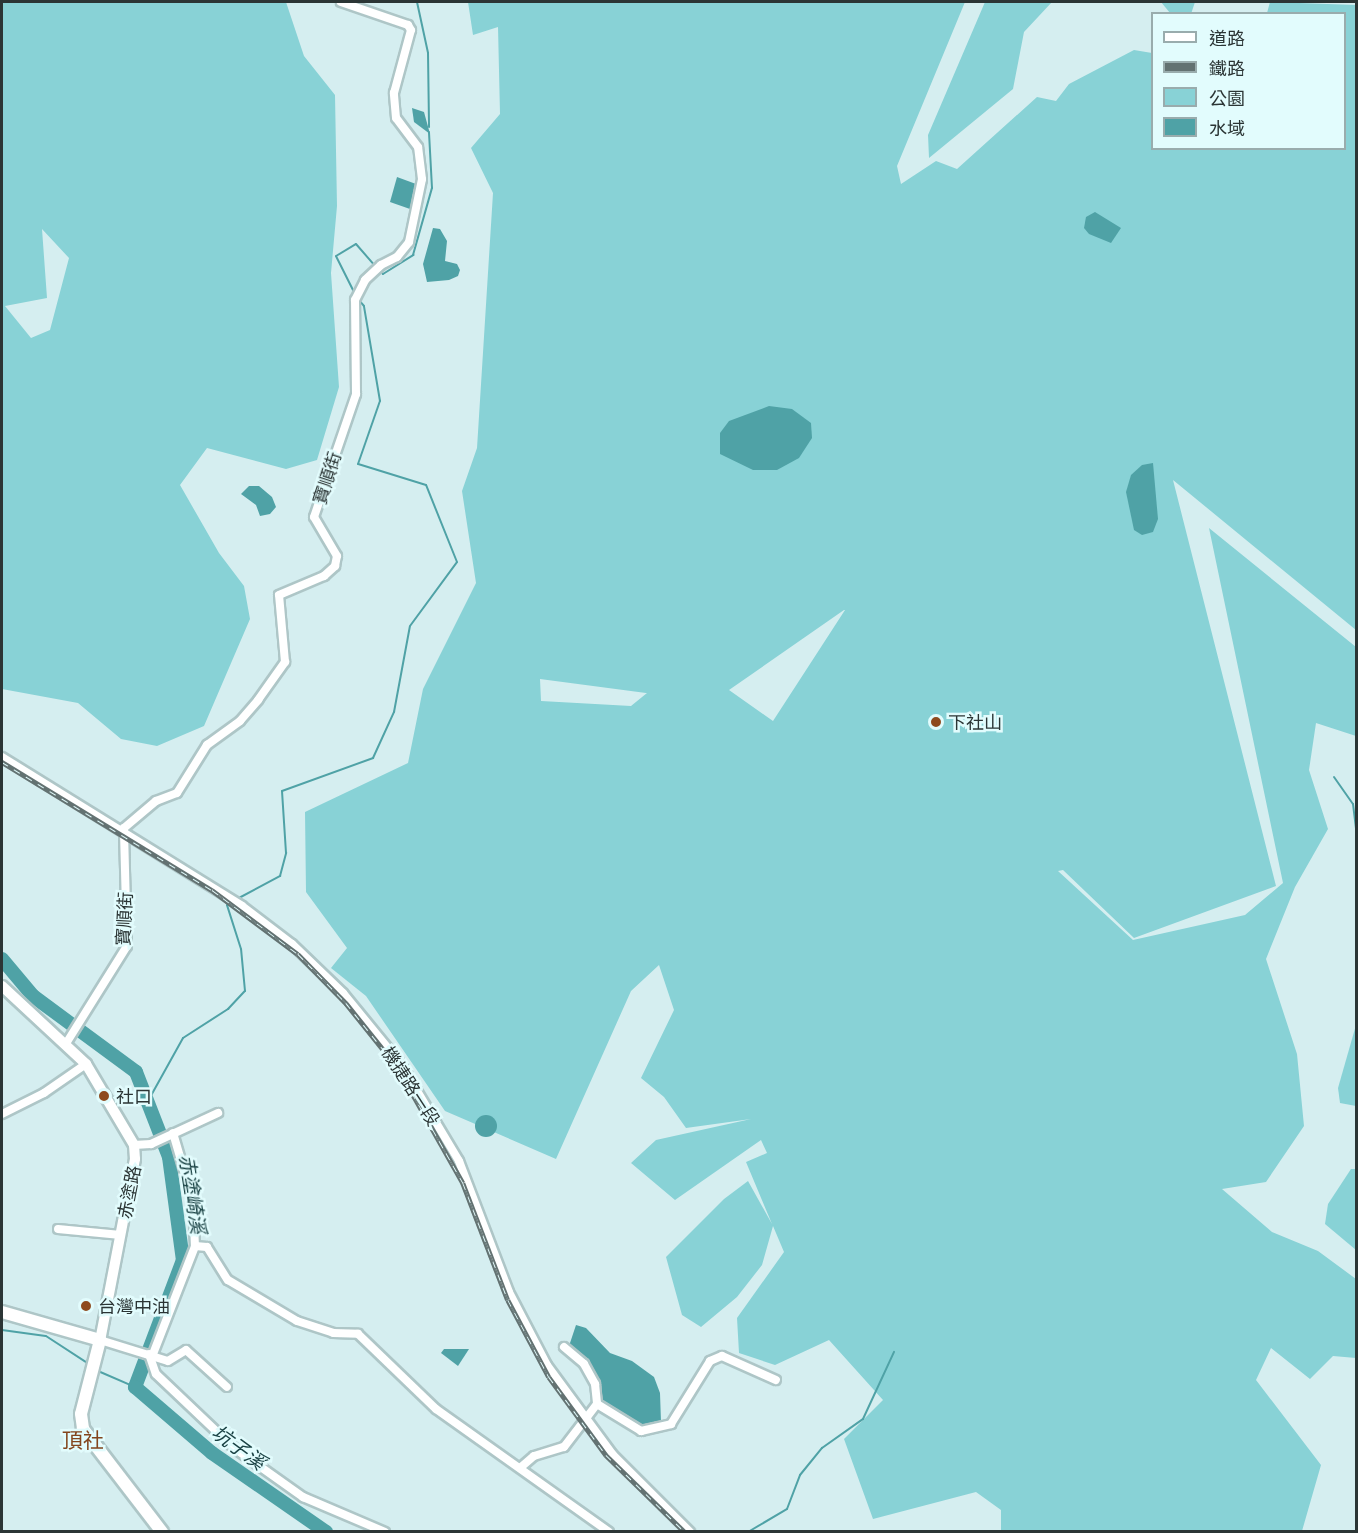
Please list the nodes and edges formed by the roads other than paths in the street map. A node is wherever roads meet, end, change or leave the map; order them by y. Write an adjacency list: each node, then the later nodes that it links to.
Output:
1 (342, 3): 3 (street, 寶順街)
2 (2, 757): 3 (street, 機捷路一段)
3 (123, 830): 5 (street, 寶順街); 21 (street, 機捷路一段)
4 (2, 986): 5 (street, 赤塗路)
5 (68, 1038): 6 (street, 赤塗路)
6 (86, 1064): 8 (street); 10 (street, 赤塗路)
7 (218, 1113): 9 (street)
8 (2, 1114)
9 (171, 1134): 10 (street); 13 (street)
10 (134, 1145): 12 (street, 赤塗路)
11 (58, 1229): 12 (street)
12 (121, 1235): 15 (street, 赤塗路)
13 (195, 1246): 17 (street); 22 (street)
14 (2, 1312): 15 (main road)
15 (100, 1340): 17 (street); 23 (main road)
16 (564, 1347): 20 (street)
17 (151, 1354): 19 (street); 24 (street)
18 (776, 1380): 20 (street)
19 (227, 1387)
20 (597, 1404): 21 (street)
21 (585, 1421): 22 (street); 26 (street, 機捷路一段)
22 (520, 1468): 25 (street)
23 (162, 1532)
24 (385, 1532)
25 (609, 1532)
26 (690, 1532)

